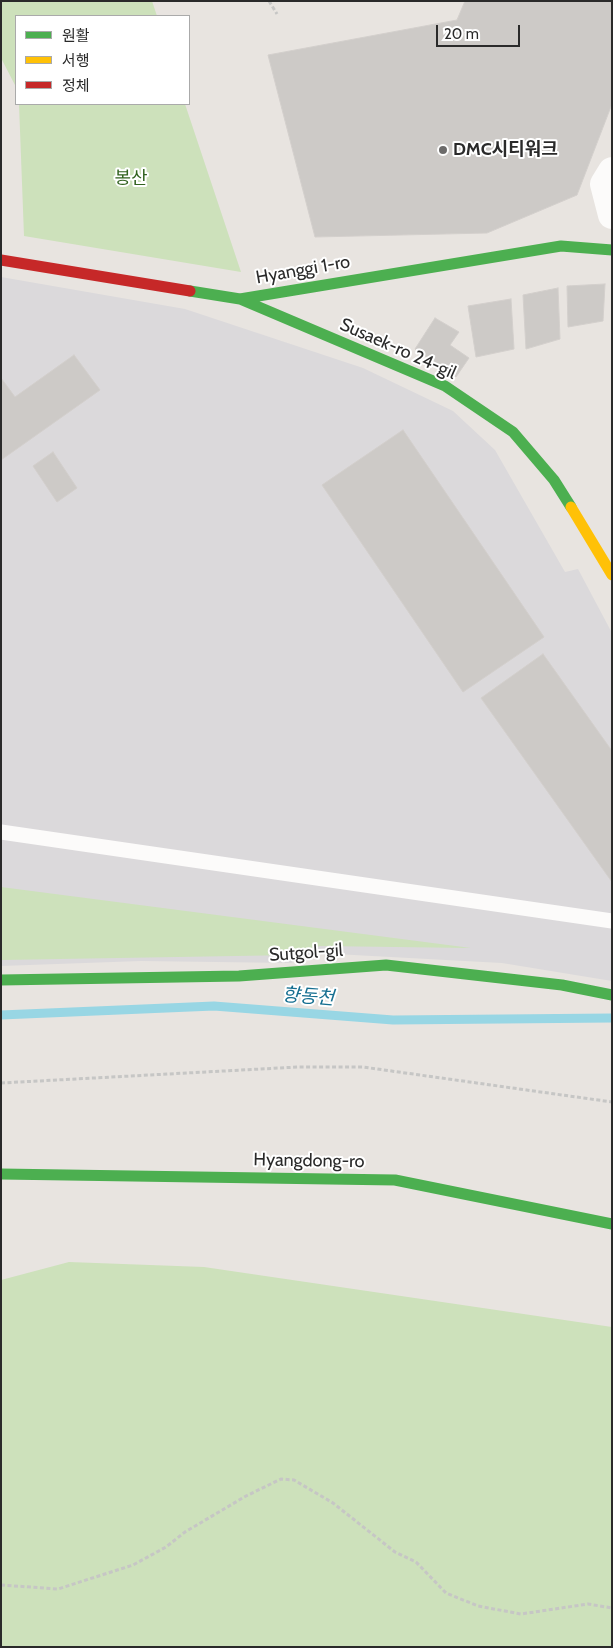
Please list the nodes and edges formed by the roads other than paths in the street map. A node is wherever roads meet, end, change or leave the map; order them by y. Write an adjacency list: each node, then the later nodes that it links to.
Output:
1 (612, 171): 2 (street)
2 (612, 215)
3 (612, 250): 5 (street, Hyanggi 1-ro)
4 (1, 260): 5 (street, Hyanggi 1-ro)
5 (240, 299): 6 (street, Susaek-ro 24-gil)
6 (612, 576)
7 (1, 832): 8 (lane)
8 (612, 921)
9 (1, 980): 10 (street, Sutgol-gil)
10 (612, 995)
11 (1, 1174): 12 (street, Hyangdong-ro)
12 (600, 1221): 13 (street, Hyangdong-ro); 14 (street)
13 (612, 1224)
14 (612, 1231)

